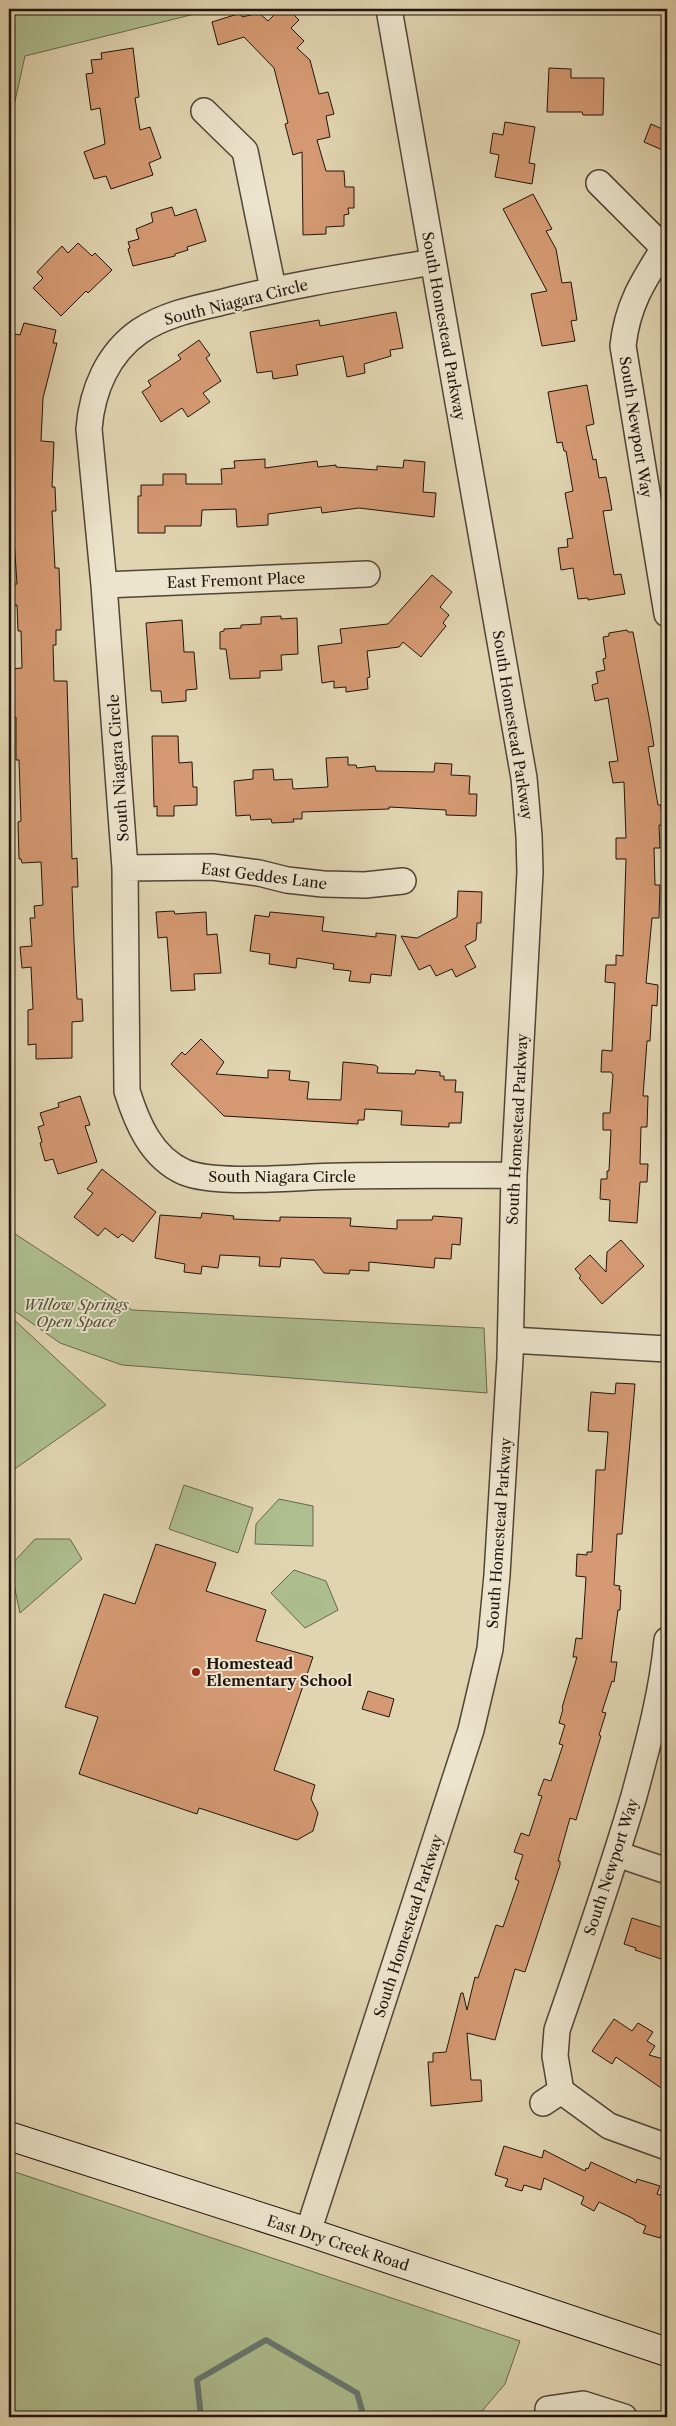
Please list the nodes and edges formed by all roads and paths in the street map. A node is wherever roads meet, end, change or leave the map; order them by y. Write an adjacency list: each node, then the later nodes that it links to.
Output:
1 (389, 9): 5 (street, South Homestead Parkway)
2 (204, 111): 6 (street)
3 (599, 183): 4 (street, South Newport Way)
4 (666, 247): 7 (street, South Newport Way)
5 (433, 262): 6 (street, South Niagara Circle); 13 (street, South Homestead Parkway)
6 (273, 289): 9 (street, South Niagara Circle)
7 (657, 498): 10 (street, South Newport Way)
8 (368, 574): 9 (street, East Fremont Place)
9 (104, 585): 11 (street, South Niagara Circle)
10 (667, 614)
11 (125, 868): 12 (street, East Geddes Lane); 13 (street, South Niagara Circle)
12 (403, 881)
13 (514, 1175): 14 (street, South Homestead Parkway)
14 (511, 1340): 15 (street); 21 (street, South Homestead Parkway)
15 (667, 1348)
16 (667, 1640): 17 (street, South Newport Way)
17 (617, 1854): 18 (street); 20 (street, South Newport Way)
18 (667, 1871)
19 (9, 2136): 21 (main road, East Dry Creek Road)
20 (667, 2147)
21 (308, 2232): 22 (main road, East Dry Creek Road)
22 (667, 2352)
23 (548, 2409): 24 (street)
24 (624, 2417)

